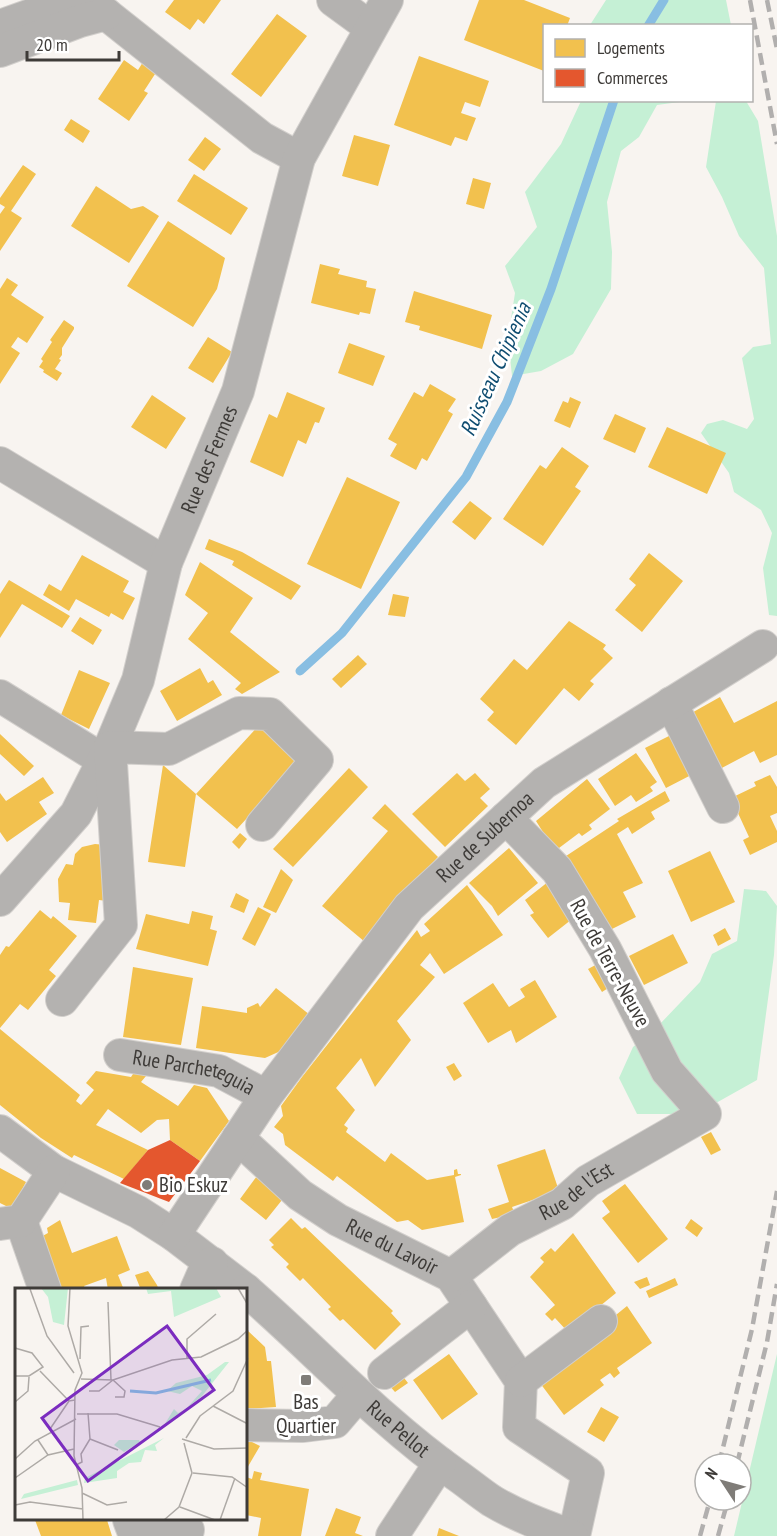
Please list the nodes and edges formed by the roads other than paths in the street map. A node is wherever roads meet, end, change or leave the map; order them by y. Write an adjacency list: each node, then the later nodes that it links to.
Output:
1 (72, 0): 5 (street)
2 (333, 0): 6 (street)
3 (387, 0): 6 (street, Rue des Fermes)
4 (94, 7): 7 (street); 8 (street)
5 (0, 26)
6 (370, 27): 8 (street, Rue des Fermes)
7 (0, 51)
8 (299, 159): 10 (street, Rue des Fermes)
9 (0, 463): 10 (street)
10 (166, 563): 14 (street, Rue des Fermes)
11 (763, 646): 13 (street, Rue de Subernoa)
12 (0, 696): 14 (street)
13 (671, 703): 15 (street); 16 (street, Rue de Subernoa)
14 (107, 754): 17 (street); 18 (street, Rue des Fermes); 19 (street)
15 (723, 807)
16 (506, 818): 21 (street, Rue de Subernoa); 22 (street, Rue de Terre-Neuve)
17 (261, 825)
18 (0, 900)
19 (62, 1000)
20 (120, 1055): 21 (street, Rue Parcheteguia)
21 (267, 1096): 24 (street, Rue de Subernoa)
22 (705, 1114): 29 (street, Rue de l'Est)
23 (0, 1131): 25 (street, Rue Pellot)
24 (238, 1138): 27 (street, Rue de Subernoa); 29 (street, Rue du Lavoir)
25 (54, 1171): 26 (street); 27 (street, Rue Pellot)
26 (10, 1222): 30 (street)
27 (174, 1235): 28 (street, Rue Pellot)
28 (212, 1263): 31 (street); 32 (street, Rue Pellot)
29 (451, 1276): 34 (street, Rue du Lavoir)
30 (44, 1288)
31 (197, 1288)
32 (243, 1288)
33 (248, 1292): 38 (street, Rue Pellot)
34 (471, 1306): 36 (street); 37 (street, Rue du Lavoir)
35 (601, 1321): 37 (street)
36 (384, 1373)
37 (521, 1381): 44 (street)
38 (358, 1395): 39 (street); 40 (street, Rue Pellot)
39 (248, 1425)
40 (440, 1463): 43 (street); 44 (street, Rue Pellot)
41 (129, 1521): 42 (street)
42 (189, 1528)
43 (392, 1536)
44 (573, 1536)

